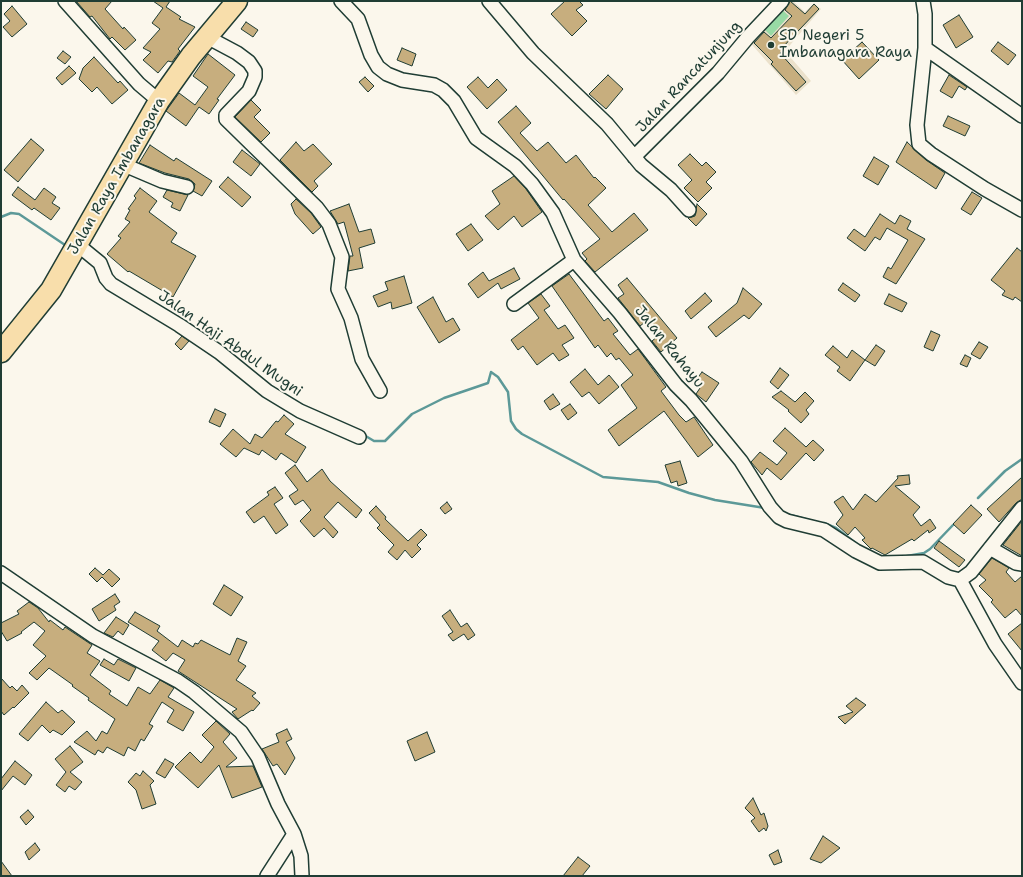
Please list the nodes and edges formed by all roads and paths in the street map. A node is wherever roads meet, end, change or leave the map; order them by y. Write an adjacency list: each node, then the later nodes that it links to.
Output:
1 (65, 1): 9 (street)
2 (237, 1): 7 (highway, Jalan Raya Imbanagara)
3 (342, 1): 17 (street, Jalan Rahayu)
4 (489, 1): 11 (street)
5 (782, 1): 11 (street, Jalan Rancatunjung)
6 (923, 1): 8 (street)
7 (207, 37): 9 (highway, Jalan Raya Imbanagara); 20 (street)
8 (925, 48): 10 (street); 15 (street)
9 (159, 101): 12 (highway, Jalan Raya Imbanagara)
10 (1022, 116)
11 (634, 156): 14 (street)
12 (122, 164): 13 (street); 16 (highway, Jalan Raya Imbanagara)
13 (187, 187)
14 (689, 210)
15 (1022, 210)
16 (75, 249): 19 (highway, Jalan Raya Imbanagara); 21 (street, Jalan Haji Abdul Mugni)
17 (574, 260): 18 (street); 26 (street, Jalan Rahayu)
18 (514, 304)
19 (1, 352)
20 (380, 391)
21 (359, 437)
22 (1022, 508): 23 (street)
23 (990, 548): 24 (street); 26 (street)
24 (1022, 564)
25 (1, 573): 28 (street)
26 (960, 580): 27 (street)
27 (1022, 683)
28 (294, 834): 29 (street); 30 (street)
29 (267, 876)
30 (302, 876)

